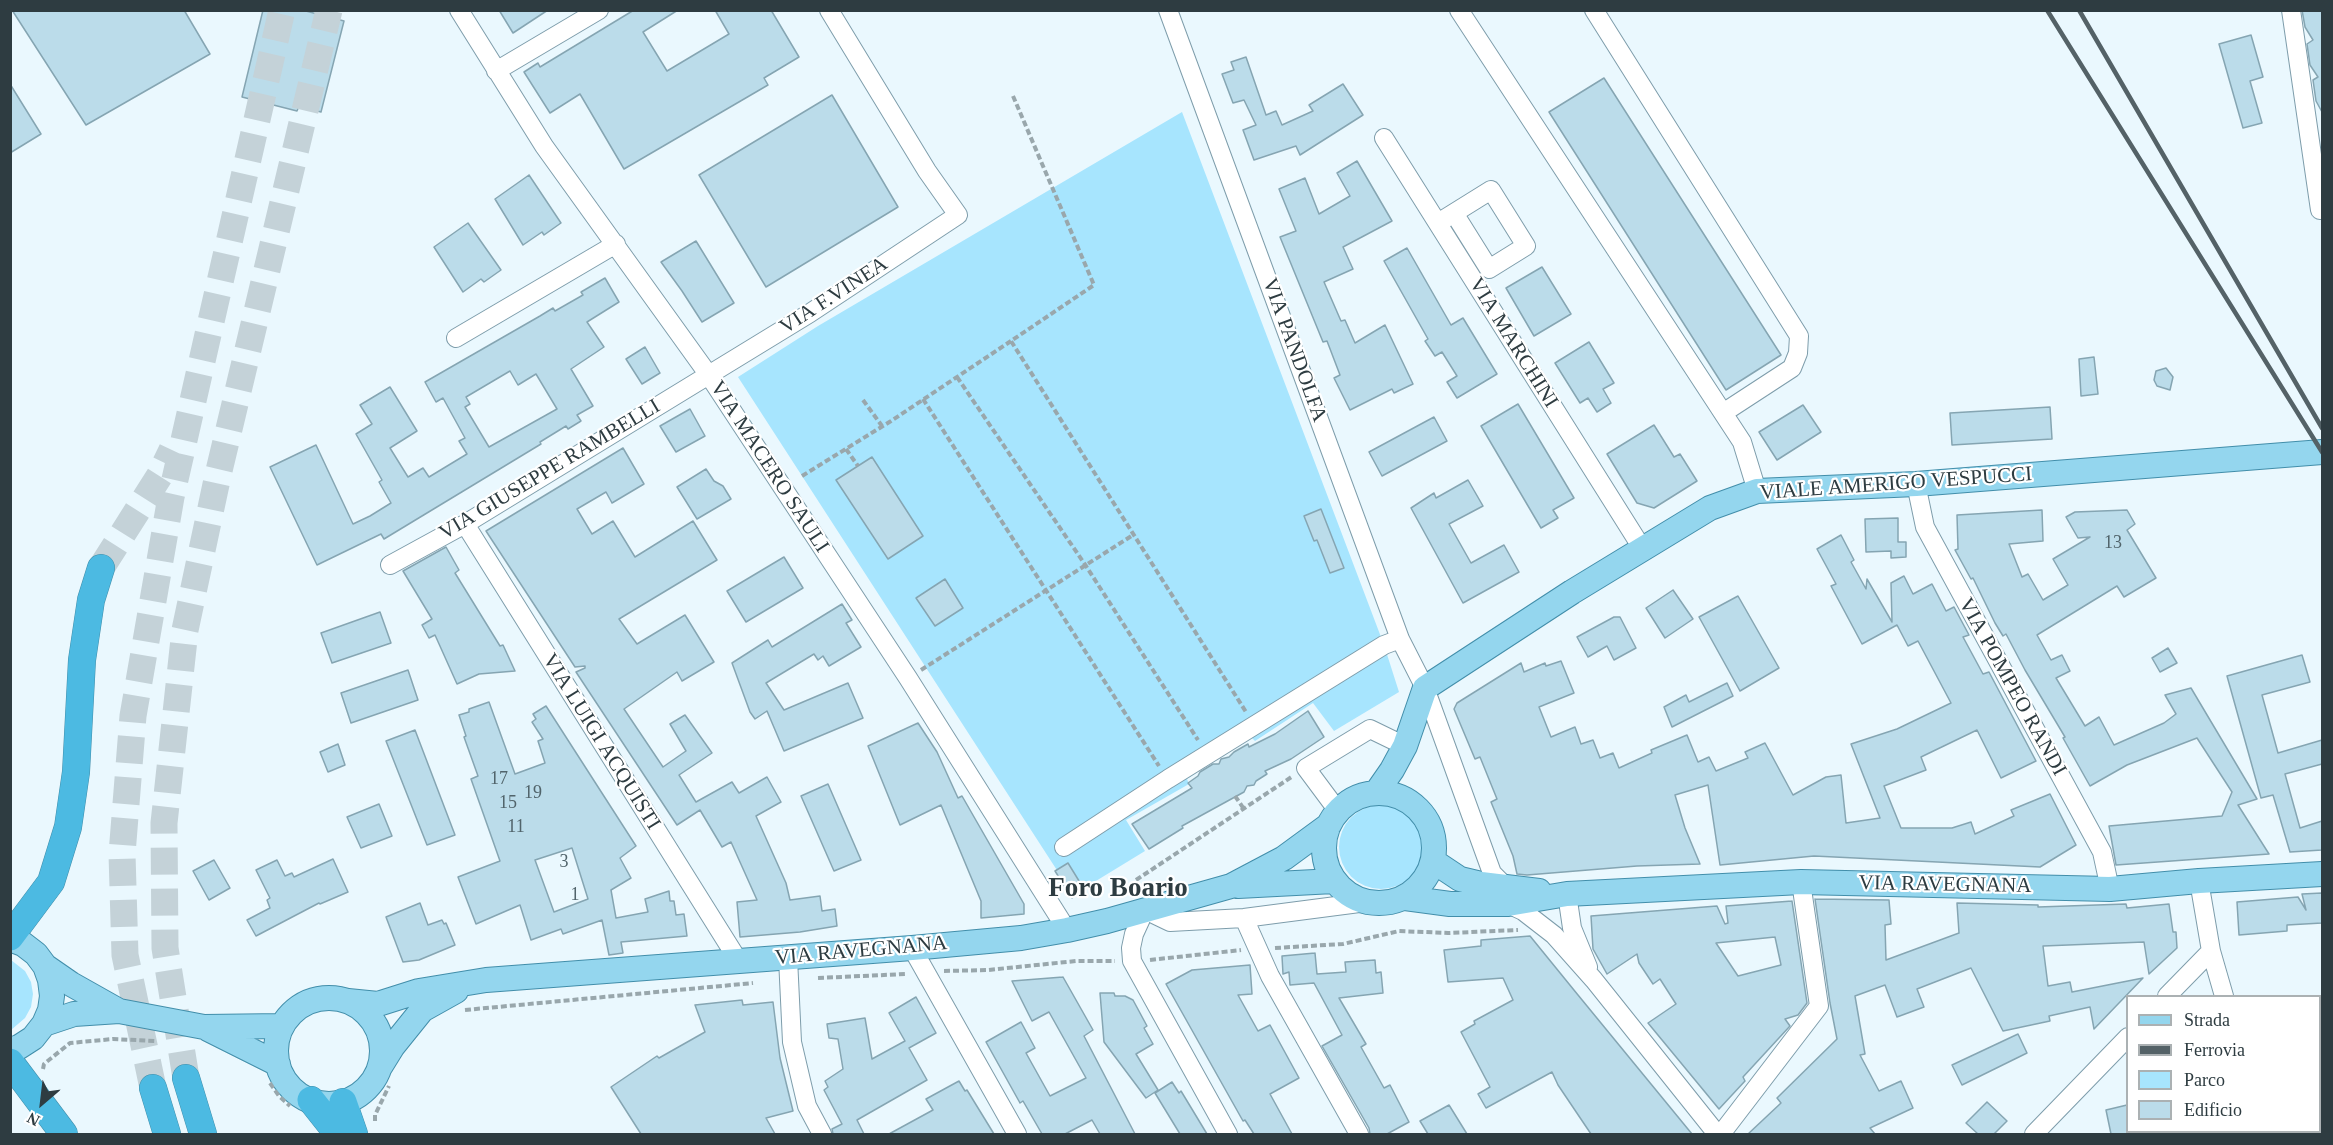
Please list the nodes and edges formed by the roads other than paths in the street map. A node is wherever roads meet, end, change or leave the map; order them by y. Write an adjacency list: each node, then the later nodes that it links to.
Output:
1 (459, 10): 8 (street, VIA MACERO SAULI)
2 (599, 10): 8 (street)
3 (829, 10): 15 (street, VIA F.VINEA)
4 (1168, 10): 24 (street, VIA PANDOLFA)
5 (1458, 10): 16 (street)
6 (1594, 10): 16 (street)
7 (2291, 10): 10 (street)
8 (496, 71): 13 (street, VIA MACERO SAULI)
9 (1384, 138): 12 (street, VIA MARCHINI)
10 (2322, 212)
11 (1454, 213): 12 (street)
12 (1438, 223): 21 (street, VIA MARCHINI)
13 (616, 244): 14 (street); 15 (street, VIA MACERO SAULI)
14 (456, 338)
15 (708, 374): 20 (street, VIA GIUSEPPE RAMBELLI); 43 (street, VIA MACERO SAULI)
16 (1723, 413): 19 (street)
17 (2322, 452): 18 (main road, VIALE AMERIGO VESPUCCI)
18 (1916, 484): 19 (main road, VIALE AMERIGO VESPUCCI); 36 (street, VIA POMPEO RANDI)
19 (1757, 491): 21 (main road, VIALE AMERIGO VESPUCCI)
20 (465, 524): 22 (street, VIA GIUSEPPE RAMBELLI); 47 (street, VIA LUIGI ACQUISTI)
21 (1642, 548): 25 (main road, VIALE AMERIGO VESPUCCI)
22 (390, 565)
23 (101, 568): 44 (highway)
24 (1400, 639): 25 (street, VIA PANDOLFA); 29 (street)
25 (1425, 688): 26 (main road); 38 (street, VIA PANDOLFA)
26 (1405, 746): 27 (main road); 28 (street)
27 (1376, 793): 28 (main road); 30 (main road)
28 (1334, 818): 32 (main road); 35 (main road, VIA RAVEGNANA)
29 (1064, 847)
30 (1433, 861): 38 (main road, VIA RAVEGNANA); 39 (main road)
31 (2322, 874): 33 (main road, VIA RAVEGNANA)
32 (1334, 880): 35 (main road, VIA RAVEGNANA); 40 (main road)
33 (2199, 881): 36 (main road, VIA RAVEGNANA); 46 (street)
34 (1801, 882): 36 (main road, VIA RAVEGNANA); 37 (main road, VIA RAVEGNANA); 76 (street)
35 (1231, 886): 41 (main road, VIA RAVEGNANA)
36 (2110, 889)
37 (1567, 894): 38 (main road, VIA RAVEGNANA); 51 (street)
38 (1507, 895): 39 (main road, VIA RAVEGNANA); 51 (street)
39 (1405, 898): 40 (main road)
40 (1366, 902): 42 (street)
41 (1145, 910): 42 (street); 43 (main road, VIA RAVEGNANA); 74 (street)
42 (1244, 918): 75 (street)
43 (1067, 930): 45 (main road, VIA RAVEGNANA)
44 (10, 938): 48 (main road)
45 (912, 948): 49 (main road, VIA RAVEGNANA); 73 (street)
46 (2211, 951): 52 (street); 53 (street)
47 (738, 960): 49 (main road, VIA RAVEGNANA); 50 (main road, VIA RAVEGNANA)
48 (45, 966): 55 (main road); 56 (main road)
49 (789, 969): 72 (street)
50 (486, 980): 54 (main road, VIA RAVEGNANA); 63 (main road, VIA RAVEGNANA)
51 (1594, 980): 76 (street)
52 (2168, 995)
53 (2224, 995)
54 (348, 1001): 57 (main road); 63 (main road)
55 (119, 1011): 56 (main road); 58 (main road)
56 (44, 1024): 60 (main road)
57 (282, 1026): 58 (main road); 62 (main road)
58 (204, 1027): 62 (main road)
59 (2126, 1038): 77 (street)
60 (10, 1050)
61 (10, 1062): 69 (highway)
62 (278, 1064): 66 (main road)
63 (385, 1076): 67 (main road)
64 (186, 1078): 71 (highway)
65 (153, 1088): 70 (highway)
66 (311, 1100): 67 (main road); 68 (highway)
67 (343, 1102): 68 (highway)
68 (348, 1133)
69 (64, 1134)
70 (167, 1134)
71 (203, 1134)
72 (822, 1134)
73 (1017, 1134)
74 (1228, 1134)
75 (1359, 1134)
76 (1719, 1134)
77 (2034, 1134)

